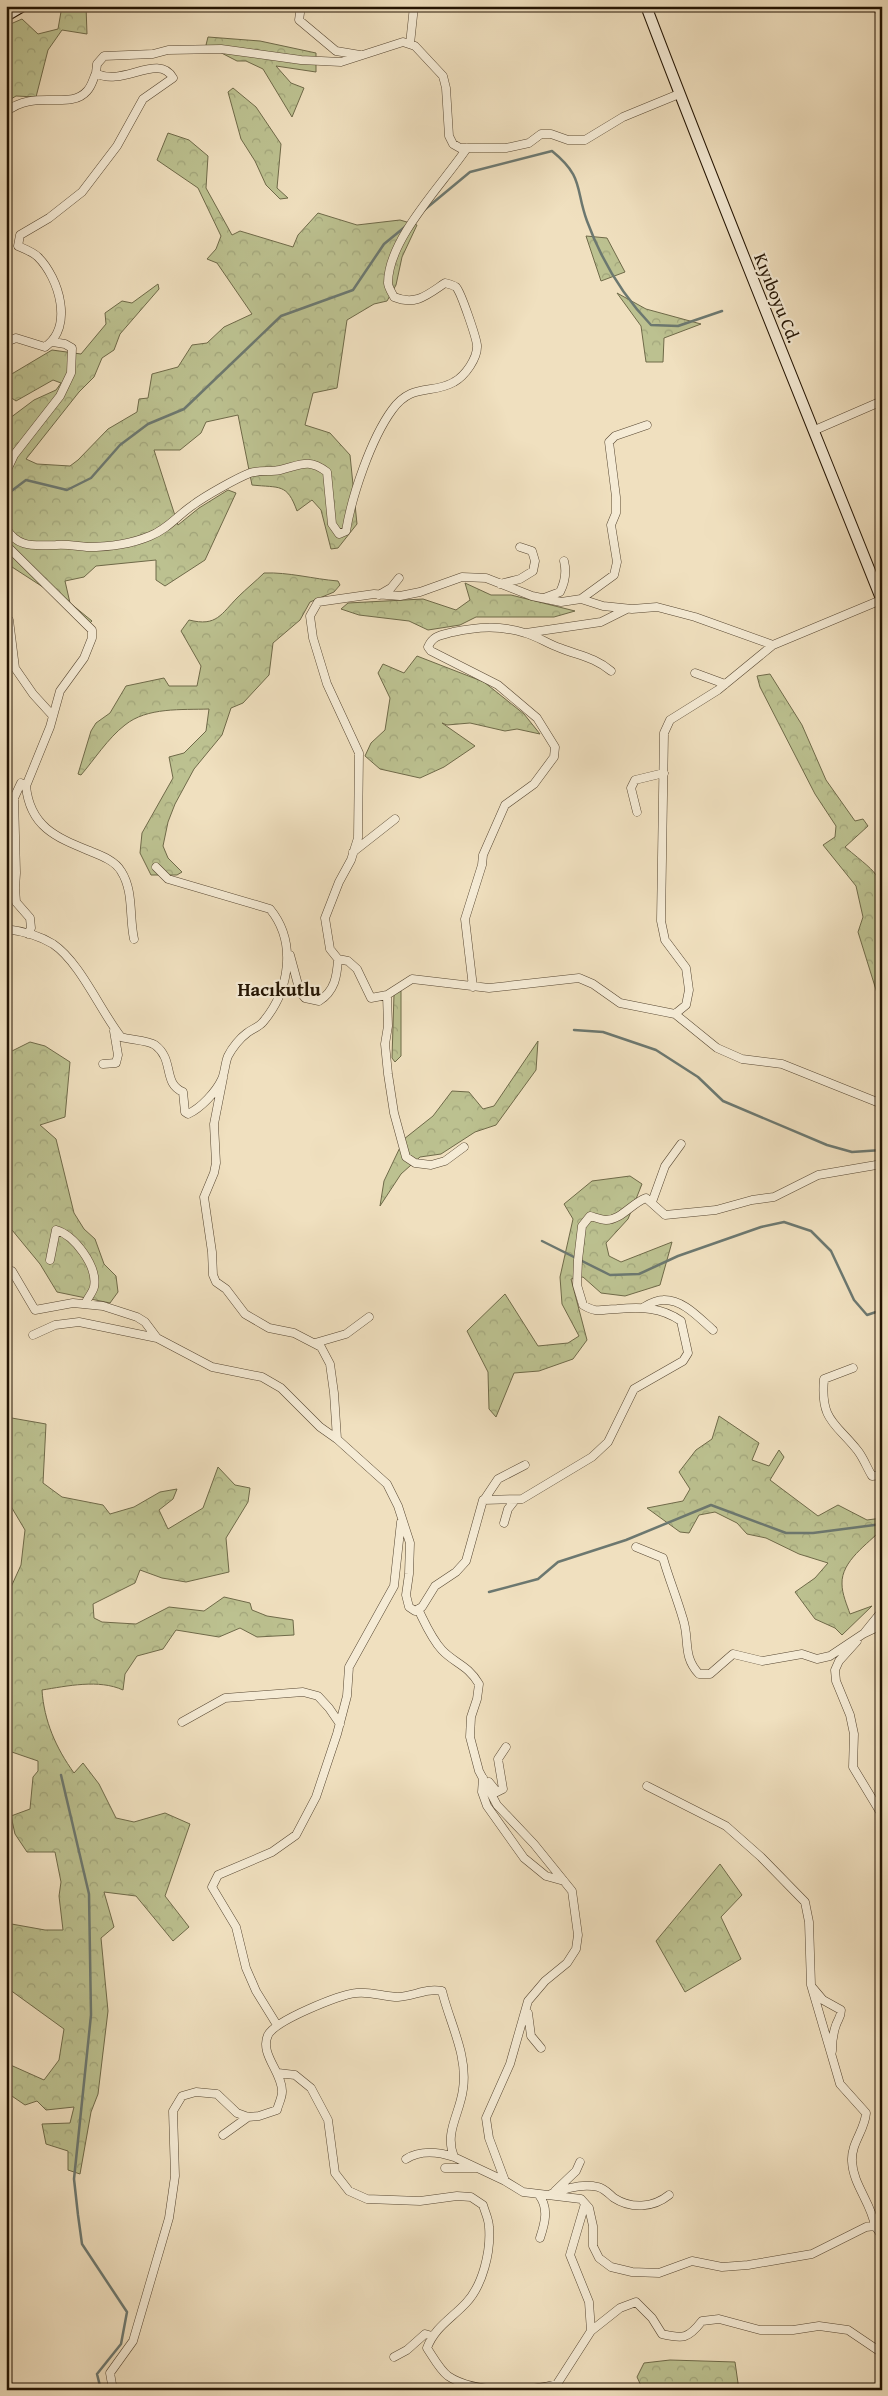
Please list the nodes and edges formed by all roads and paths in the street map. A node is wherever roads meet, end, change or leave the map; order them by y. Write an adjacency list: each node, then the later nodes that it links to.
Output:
1 (22, 6): 7 (street)
2 (301, 6): 9 (street)
3 (414, 6): 8 (street)
4 (646, 6): 11 (street, Kıyıboyu Cd.)
5 (880, 6): 6 (street)
6 (882, 13)
7 (6, 16)
8 (410, 44): 9 (street); 13 (street)
9 (365, 56): 10 (street)
10 (96, 73): 12 (street); 15 (street)
11 (679, 94): 13 (street); 18 (street, Kıyıboyu Cd.)
12 (6, 112)
13 (466, 148): 20 (street)
14 (6, 342): 15 (street)
15 (53, 342): 19 (street)
16 (882, 401): 18 (street)
17 (648, 425): 29 (street)
18 (814, 430): 25 (street, Kıyıboyu Cd.)
19 (6, 472)
20 (6, 528)
21 (6, 546): 38 (street)
22 (520, 547): 26 (street)
23 (564, 561): 28 (street)
24 (399, 578): 27 (street)
25 (878, 583): 30 (street, Kıyıboyu Cd.)
26 (500, 584): 27 (street); 28 (street)
27 (379, 594): 43 (street)
28 (544, 598): 29 (street)
29 (581, 599): 31 (street)
30 (882, 600): 34 (street)
31 (627, 608): 33 (street); 34 (street)
32 (9, 620): 38 (street)
33 (526, 633): 35 (street); 50 (street)
34 (773, 645): 37 (street)
35 (611, 671)
36 (695, 673): 37 (street)
37 (725, 684): 39 (street)
38 (53, 716): 40 (street)
39 (664, 773): 41 (street); 52 (street)
40 (26, 786): 46 (street); 47 (street)
41 (637, 812)
42 (395, 819): 43 (street)
43 (353, 852): 49 (street)
44 (156, 867): 48 (street)
45 (6, 930): 46 (street)
46 (28, 934): 53 (street)
47 (134, 939)
48 (287, 946): 49 (street); 55 (street)
49 (338, 959): 51 (street)
50 (473, 986): 51 (street); 52 (street)
51 (387, 994): 58 (street)
52 (675, 1014): 56 (street)
53 (114, 1029): 54 (street); 55 (street)
54 (103, 1064)
55 (223, 1078): 69 (street)
56 (882, 1104)
57 (681, 1144): 60 (street)
58 (464, 1147)
59 (882, 1164): 60 (street)
60 (652, 1202): 64 (street)
61 (50, 1260): 63 (street)
62 (6, 1268): 63 (street)
63 (85, 1304): 68 (street)
64 (640, 1308): 66 (street); 75 (street)
65 (369, 1317): 69 (street)
66 (713, 1330)
67 (33, 1335): 68 (street)
68 (157, 1338): 71 (street)
69 (315, 1343): 71 (street)
70 (853, 1368): 73 (street)
71 (337, 1439): 76 (street)
72 (525, 1465): 74 (street)
73 (882, 1475)
74 (484, 1500): 75 (street); 79 (street)
75 (515, 1500): 77 (street)
76 (401, 1520): 79 (street); 84 (street)
77 (504, 1523)
78 (636, 1546): 82 (street)
79 (418, 1609): 86 (street)
80 (882, 1611): 82 (street)
81 (882, 1625): 82 (street)
82 (863, 1634): 88 (street)
83 (182, 1722): 84 (street)
84 (340, 1724): 92 (street)
85 (506, 1747): 86 (street)
86 (481, 1775): 89 (street); 89 (street)
87 (647, 1786): 90 (street)
88 (882, 1815)
89 (564, 1881): 91 (street)
90 (811, 1985): 94 (street); 94 (street)
91 (528, 2001): 93 (street); 103 (street)
92 (277, 2025): 95 (street); 98 (street)
93 (541, 2048)
94 (832, 2058): 107 (street)
95 (278, 2073): 96 (street); 111 (street)
96 (248, 2117): 97 (street); 114 (street)
97 (223, 2135)
98 (454, 2157): 99 (street); 102 (street)
99 (406, 2159)
100 (580, 2162): 104 (street)
101 (446, 2168): 102 (street)
102 (480, 2169): 103 (street)
103 (505, 2181): 104 (street)
104 (547, 2194): 105 (street); 106 (street); 109 (street)
105 (669, 2195)
106 (585, 2204): 107 (street); 110 (street)
107 (875, 2226): 108 (street)
108 (882, 2236)
109 (540, 2238)
110 (591, 2331): 111 (street); 112 (street)
111 (432, 2336): 113 (street)
112 (882, 2352)
113 (394, 2357)
114 (113, 2390)

